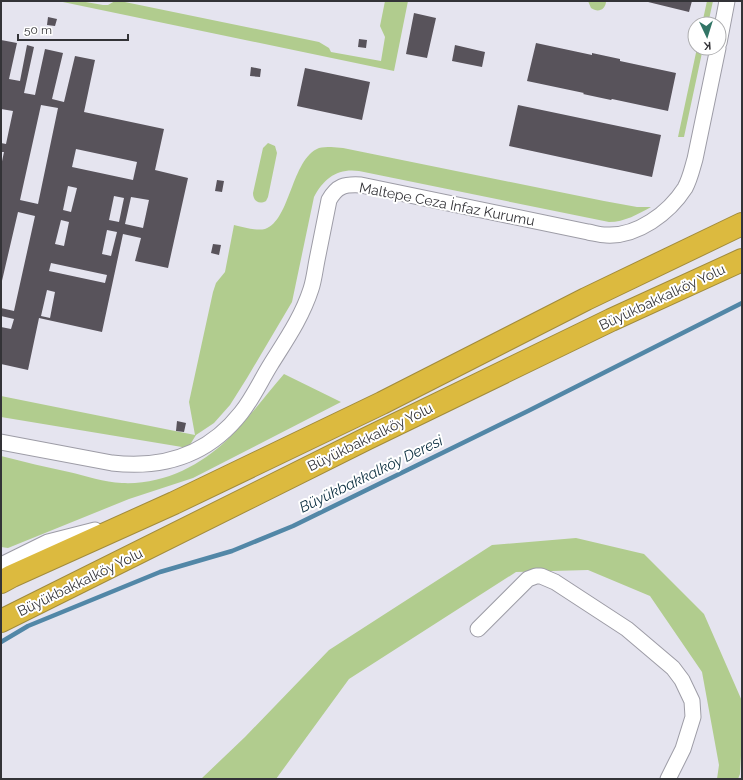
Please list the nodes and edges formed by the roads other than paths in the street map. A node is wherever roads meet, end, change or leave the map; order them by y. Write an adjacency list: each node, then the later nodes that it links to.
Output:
1 (727, 1): 2 (lane)
2 (724, 16)
3 (716, 56): 6 (lane, Maltepe Ceza İnfaz Kurumu)
4 (742, 224): 7 (highway, Büyükbakkalköy Yolu)
5 (742, 260): 12 (highway, Büyükbakkalköy Yolu)
6 (1, 442)
7 (137, 520): 8 (lane); 11 (highway, Büyükbakkalköy Yolu)
8 (22, 555): 9 (lane); 10 (lane)
9 (1, 561)
10 (1, 565)
11 (1, 582)
12 (1, 621)
13 (478, 629): 14 (lane)
14 (668, 779)

